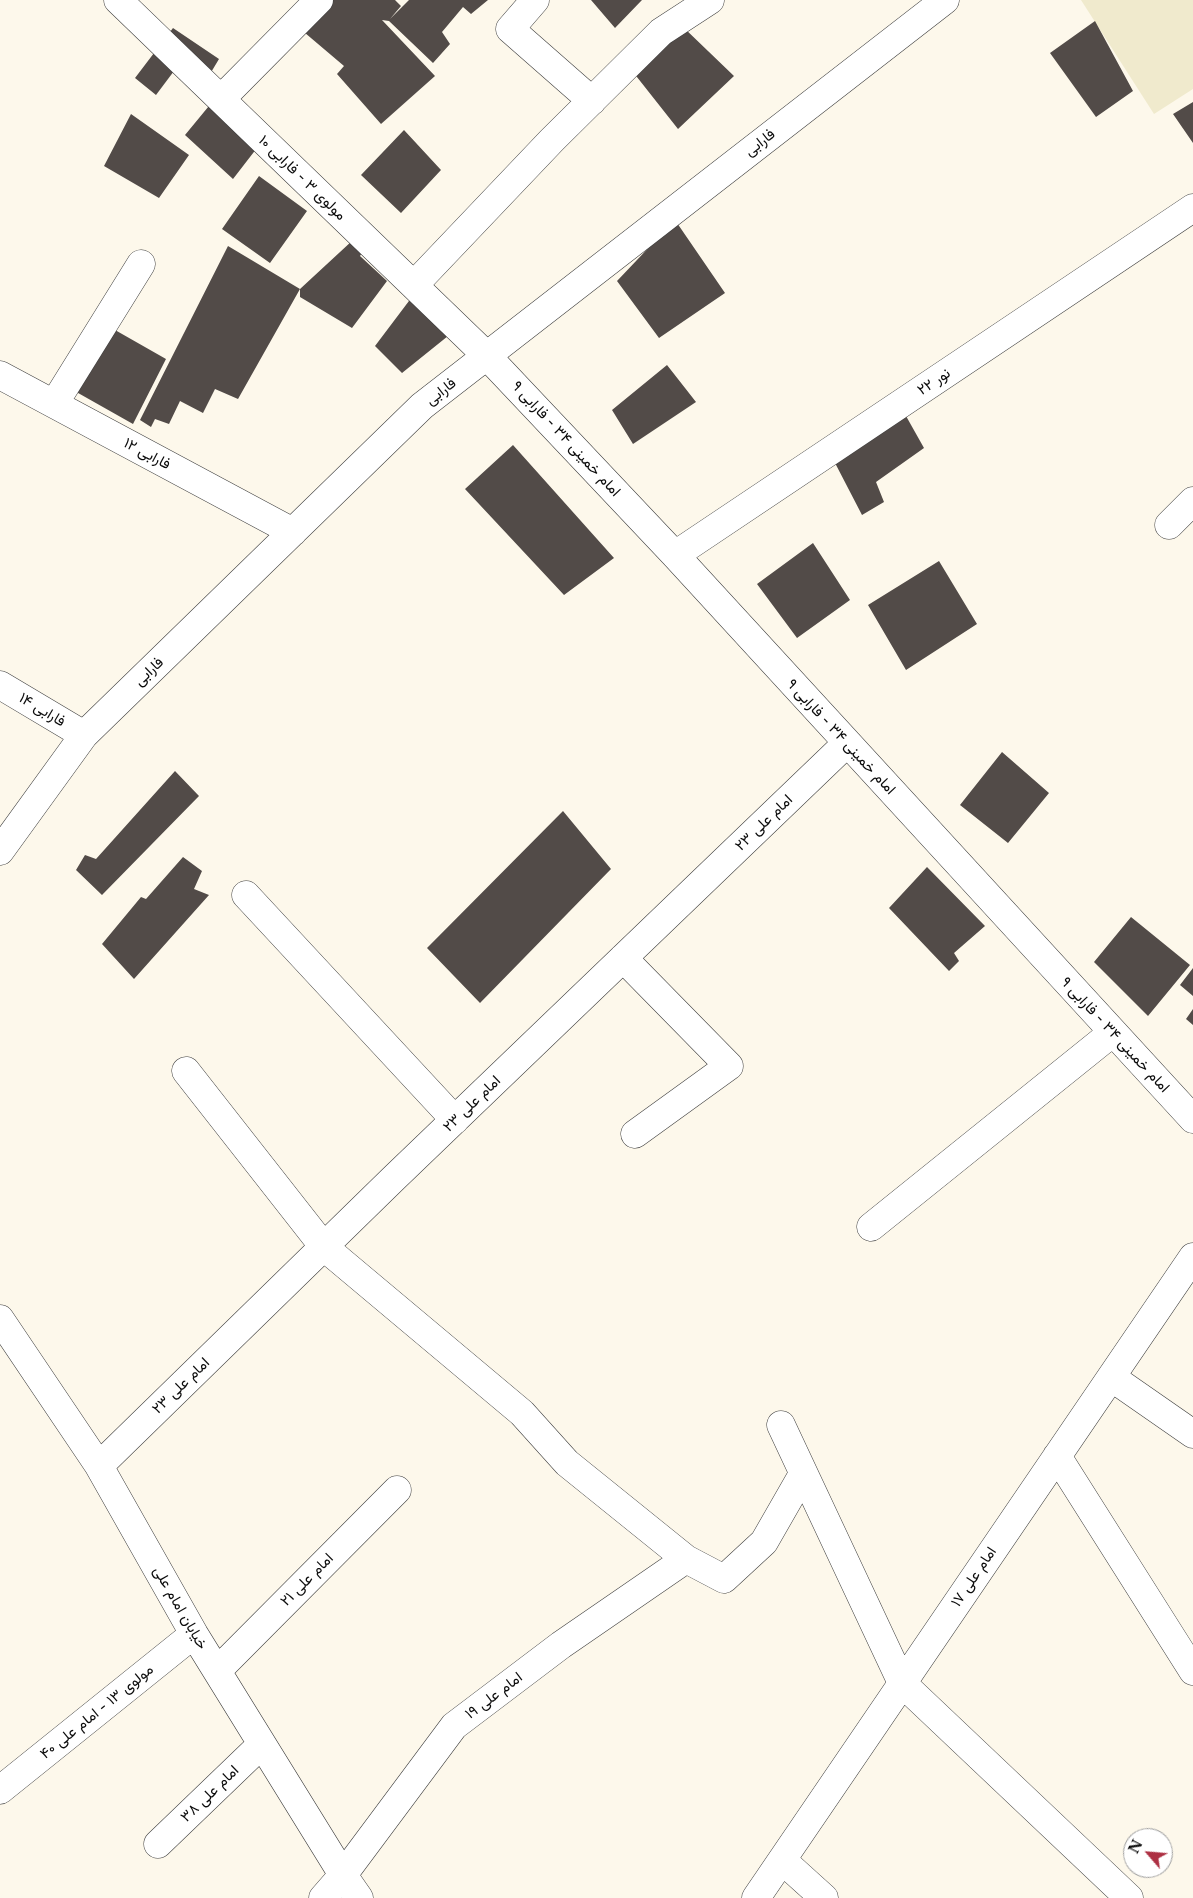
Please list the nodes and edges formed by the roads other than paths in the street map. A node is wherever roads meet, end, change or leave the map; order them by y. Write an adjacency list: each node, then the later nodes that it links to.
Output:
1 (118, 0): 6 (street, مولوی ۳ - فارابی ۱۰)
2 (319, 0): 7 (street)
3 (535, 0): 8 (street)
4 (710, 0): 8 (street)
5 (944, 0): 12 (street, فارابی)
6 (144, 10): 7 (street, مولوی ۳ - فارابی ۱۰)
7 (221, 99): 11 (street, مولوی ۳ - فارابی ۱۰)
8 (592, 101): 11 (street)
9 (1193, 208): 18 (street, نور ۲۲)
10 (141, 264): 14 (street)
11 (414, 285): 12 (street, مولوی ۳ - فارابی ۱۰)
12 (487, 356): 17 (street, فارابی); 18 (street, امام خمینی ۳۴ - فارابی ۹)
13 (0, 375): 14 (street, فارابی ۱۲)
14 (54, 404): 17 (street, فارابی ۱۲)
15 (1193, 501): 16 (street)
16 (1170, 525)
17 (293, 532): 20 (street, فارابی)
18 (675, 556): 21 (street, امام خمینی ۳۴ - فارابی ۹)
19 (0, 685): 20 (street, فارابی ۱۴)
20 (84, 735): 22 (street, فارابی)
21 (847, 743): 24 (street, امام علی ۲۳); 25 (street, امام خمینی ۳۴ - فارابی ۹)
22 (0, 851)
23 (246, 895): 28 (street)
24 (624, 958): 28 (street, امام علی ۲۳); 29 (street)
25 (1112, 1033): 27 (street, امام خمینی ۳۴ - فارابی ۹); 30 (street)
26 (186, 1071): 31 (street)
27 (1193, 1119)
28 (455, 1120): 31 (street, امام علی ۲۳)
29 (635, 1134)
30 (871, 1227)
31 (324, 1247): 38 (street, امام علی ۲۳); 41 (street)
32 (1193, 1257): 34 (street, امام علی ۱۷)
33 (0, 1319): 38 (street, خیابان امام علی)
34 (1111, 1377): 36 (street); 37 (street, امام علی ۱۷)
35 (781, 1425): 39 (street)
36 (1193, 1434)
37 (1057, 1456): 43 (street); 45 (street, امام علی ۱۷)
38 (99, 1466): 42 (street, خیابان امام علی)
39 (803, 1474): 41 (street); 45 (street)
40 (397, 1490): 44 (street, امام علی ۲۱)
41 (686, 1559): 50 (street, امام علی ۱۹)
42 (194, 1634): 44 (street, خیابان امام علی); 47 (street, مولوی ۱۳ - امام علی ۴۰)
43 (1193, 1670)
44 (217, 1671): 46 (street, خیابان امام علی)
45 (902, 1683): 49 (street, امام علی ۱۷); 55 (street)
46 (262, 1744): 48 (street, امام علی ۳۸); 50 (street, خیابان امام علی)
47 (0, 1790)
48 (158, 1844)
49 (782, 1860): 53 (street, امام علی ۱۷); 54 (street)
50 (343, 1875): 51 (street, امام علی ۱۹); 52 (street, خیابان امام علی)
51 (323, 1898)
52 (359, 1898)
53 (756, 1898)
54 (824, 1898)
55 (1130, 1898)

